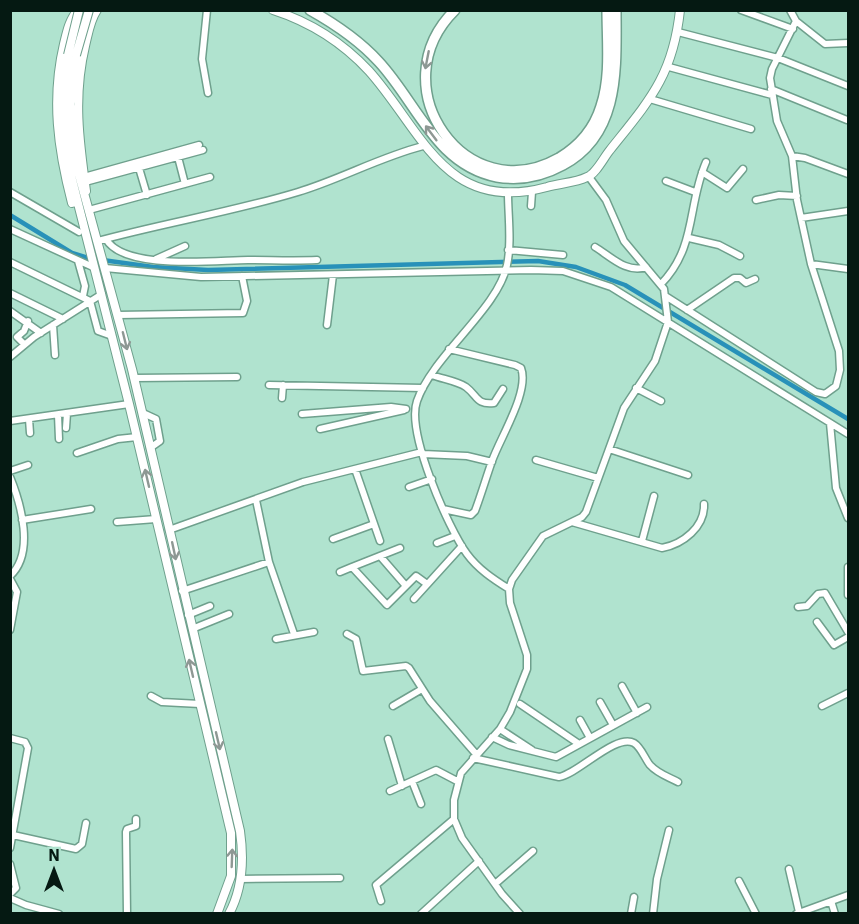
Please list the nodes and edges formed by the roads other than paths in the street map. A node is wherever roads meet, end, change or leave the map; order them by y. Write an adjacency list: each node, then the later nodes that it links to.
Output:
1 (79, 10): 13 (main road); 19 (main road, bridge)
2 (89, 10): 19 (main road, bridge)
3 (97, 10): 14 (main road)
4 (207, 10): 24 (street)
5 (273, 10): 29 (main road)
6 (310, 10): 26 (highway, one-way to 6)
7 (455, 10): 26 (highway, one-way to 26)
8 (607, 10): 26 (highway)
9 (616, 10): 26 (highway)
10 (680, 10): 17 (main road)
11 (741, 10): 16 (street)
12 (790, 10): 15 (street)
13 (72, 18): 14 (main road); 54 (main road)
14 (92, 20): 39 (main road)
15 (796, 21): 16 (street); 18 (street)
16 (793, 29): 20 (street)
17 (678, 32): 20 (street); 21 (main road)
18 (849, 43)
19 (72, 55): 50 (main road); 54 (main road)
20 (778, 58): 22 (street); 23 (street)
21 (669, 67): 23 (street); 25 (main road)
22 (849, 86)
23 (772, 92): 27 (street); 30 (street)
24 (208, 93)
25 (650, 99): 28 (street); 38 (main road)
26 (606, 106)
27 (847, 120)
28 (752, 129)
29 (423, 146): 43 (main road); 56 (street)
30 (792, 156): 36 (street); 47 (street)
31 (178, 157): 33 (street); 39 (street); 41 (street)
32 (706, 162): 35 (street)
33 (139, 168): 39 (street); 46 (street)
34 (743, 169): 35 (street)
35 (702, 172): 45 (street)
36 (849, 174)
37 (210, 177): 41 (street)
38 (589, 177): 44 (main road); 69 (street)
39 (85, 179): 50 (main road)
40 (666, 181): 45 (street)
41 (185, 184): 46 (street)
42 (10, 192): 54 (street)
43 (508, 192): 44 (main road); 59 (street)
44 (532, 192): 49 (street)
45 (695, 192): 55 (street)
46 (147, 195): 50 (street)
47 (797, 196): 48 (street); 52 (street)
48 (756, 200)
49 (531, 206)
50 (89, 210): 56 (main road)
51 (849, 211): 52 (street)
52 (801, 218): 66 (street)
53 (10, 229): 64 (street)
54 (82, 234): 67 (main road)
55 (689, 238): 61 (street); 75 (street)
56 (102, 240): 62 (street); 68 (main road)
57 (185, 246): 62 (street)
58 (595, 247): 69 (street)
59 (508, 252): 60 (street); 70 (street)
60 (562, 255)
61 (740, 256)
62 (156, 259): 63 (street)
63 (317, 260)
64 (78, 261): 67 (street); 78 (street)
65 (10, 262): 78 (street)
66 (811, 264): 71 (street); 95 (street)
67 (94, 266): 77 (main road)
68 (105, 266): 73 (street); 83 (main road)
69 (646, 267): 75 (street)
70 (506, 268): 72 (street); 85 (street); 92 (street)
71 (849, 269)
72 (333, 275): 73 (street); 88 (street)
73 (242, 276): 83 (street)
74 (755, 279): 81 (street)
75 (661, 284): 79 (street)
76 (10, 292): 84 (street)
77 (102, 294): 80 (street); 90 (main road)
78 (83, 296): 80 (street)
79 (667, 300): 81 (street); 85 (street)
80 (90, 301): 84 (street); 90 (street)
81 (687, 310): 95 (street)
82 (10, 311): 86 (street)
83 (118, 315): 99 (main road, one-way to 99)
84 (63, 319): 87 (street)
85 (668, 320): 103 (street); 117 (street)
86 (27, 321): 89 (street); 91 (street)
87 (53, 325): 89 (street); 93 (street)
88 (327, 325)
89 (40, 333): 91 (street)
90 (112, 336): 105 (main road)
91 (24, 344): 94 (street)
92 (449, 349): 97 (street); 129 (street)
93 (55, 355)
94 (10, 357)
95 (840, 370): 96 (street)
96 (849, 371)
97 (432, 375): 102 (street); 104 (street)
98 (237, 377): 99 (street)
99 (134, 378): 105 (main road); 112 (main road)
100 (269, 385): 101 (street)
101 (283, 385): 102 (street); 106 (street)
102 (423, 388): 109 (street)
103 (636, 388): 107 (street); 125 (street)
104 (503, 389)
105 (127, 393): 108 (main road)
106 (282, 398)
107 (661, 401)
108 (129, 404): 111 (street); 122 (main road)
109 (415, 408): 110 (street); 127 (street)
110 (406, 409): 113 (street); 119 (street)
111 (67, 413): 114 (street); 118 (street)
112 (142, 413): 124 (main road); 124 (street)
113 (302, 414)
114 (58, 415): 115 (street); 123 (street)
115 (29, 418): 116 (street); 120 (street)
116 (10, 421)
117 (830, 423): 121 (street); 143 (street)
118 (66, 428)
119 (320, 429)
120 (30, 433)
121 (849, 434)
122 (137, 437): 126 (street); 145 (main road, one-way to 122)
123 (59, 439)
124 (150, 448): 150 (main road)
125 (609, 449): 133 (street); 135 (street)
126 (77, 453)
127 (422, 453): 129 (street); 131 (street); 136 (street)
128 (536, 460): 135 (street)
129 (492, 462): 142 (street)
130 (28, 465): 132 (street)
131 (355, 469): 139 (street); 149 (street)
132 (10, 471)
133 (688, 475)
134 (10, 477): 146 (street)
135 (598, 478): 148 (street)
136 (432, 479): 137 (street); 142 (street)
137 (409, 487)
138 (654, 496): 154 (street)
139 (256, 500): 150 (street); 159 (street)
140 (704, 504): 154 (street)
141 (91, 509): 146 (street)
142 (443, 509): 151 (street)
143 (847, 511): 144 (street)
144 (849, 518)
145 (156, 519): 147 (street); 188 (main road, one-way to 145)
146 (22, 520): 163 (street)
147 (117, 522)
148 (571, 522): 154 (street); 166 (street)
149 (374, 524): 152 (street); 153 (street)
150 (169, 530): 167 (main road, one-way to 167)
151 (455, 536): 155 (street); 156 (street)
152 (333, 539)
153 (380, 541)
154 (642, 541)
155 (437, 543)
156 (462, 546): 164 (street); 166 (street)
157 (399, 548): 158 (street)
158 (380, 556): 160 (street); 165 (street)
159 (269, 562): 167 (street); 179 (street)
160 (352, 567): 162 (street); 165 (street)
161 (849, 567): 168 (street)
162 (340, 572)
163 (10, 578): 176 (street)
164 (427, 585): 165 (street); 169 (street)
165 (406, 586)
166 (509, 589): 196 (street)
167 (182, 591): 173 (main road)
168 (849, 595)
169 (414, 599)
170 (210, 606): 173 (street)
171 (798, 607): 178 (street)
172 (229, 614): 175 (street)
173 (188, 615): 175 (main road)
174 (817, 622): 181 (street)
175 (192, 629): 221 (main road, one-way to 221)
176 (10, 630)
177 (314, 632): 179 (street)
178 (849, 632)
179 (294, 634): 182 (street)
180 (347, 634): 184 (street)
181 (849, 637)
182 (276, 639)
183 (622, 686): 193 (street)
184 (422, 688): 190 (street); 203 (street)
185 (849, 693): 191 (street)
186 (151, 696): 188 (street)
187 (600, 702): 195 (street)
188 (200, 704): 234 (main road, one-way to 188)
189 (520, 704): 201 (street)
190 (393, 706)
191 (822, 706)
192 (647, 707): 193 (street)
193 (637, 712): 195 (street)
194 (580, 720): 199 (street)
195 (613, 725): 199 (street)
196 (500, 729): 197 (street); 202 (street)
197 (492, 737): 202 (street); 203 (street)
198 (10, 738): 214 (street)
199 (590, 738): 201 (street)
200 (388, 739): 207 (street)
201 (579, 744): 202 (street)
202 (534, 751)
203 (474, 756): 205 (street); 206 (street)
204 (412, 781): 205 (street); 207 (street); 209 (street)
205 (458, 781): 211 (street)
206 (678, 782)
207 (402, 786): 208 (street)
208 (390, 791)
209 (421, 804)
210 (136, 819): 233 (street)
211 (454, 819): 217 (street); 227 (street)
212 (86, 824): 214 (street)
213 (669, 830): 238 (street)
214 (13, 835): 215 (street)
215 (10, 848)
216 (533, 851): 223 (street)
217 (479, 861): 223 (street); 235 (street)
218 (10, 864): 225 (street)
219 (789, 869): 231 (street)
220 (340, 878): 221 (street)
221 (240, 879): 230 (main road)
222 (739, 881): 239 (street)
223 (495, 884): 236 (street)
224 (849, 895): 228 (street)
225 (10, 896): 229 (street)
226 (634, 897): 237 (street)
227 (381, 901)
228 (831, 901): 231 (street); 240 (street)
229 (43, 912): 232 (street)
230 (229, 913)
231 (797, 913)
232 (59, 914)
233 (127, 914)
234 (217, 914)
235 (421, 914)
236 (520, 914)
237 (632, 914)
238 (653, 914)
239 (756, 914)
240 (835, 914)

